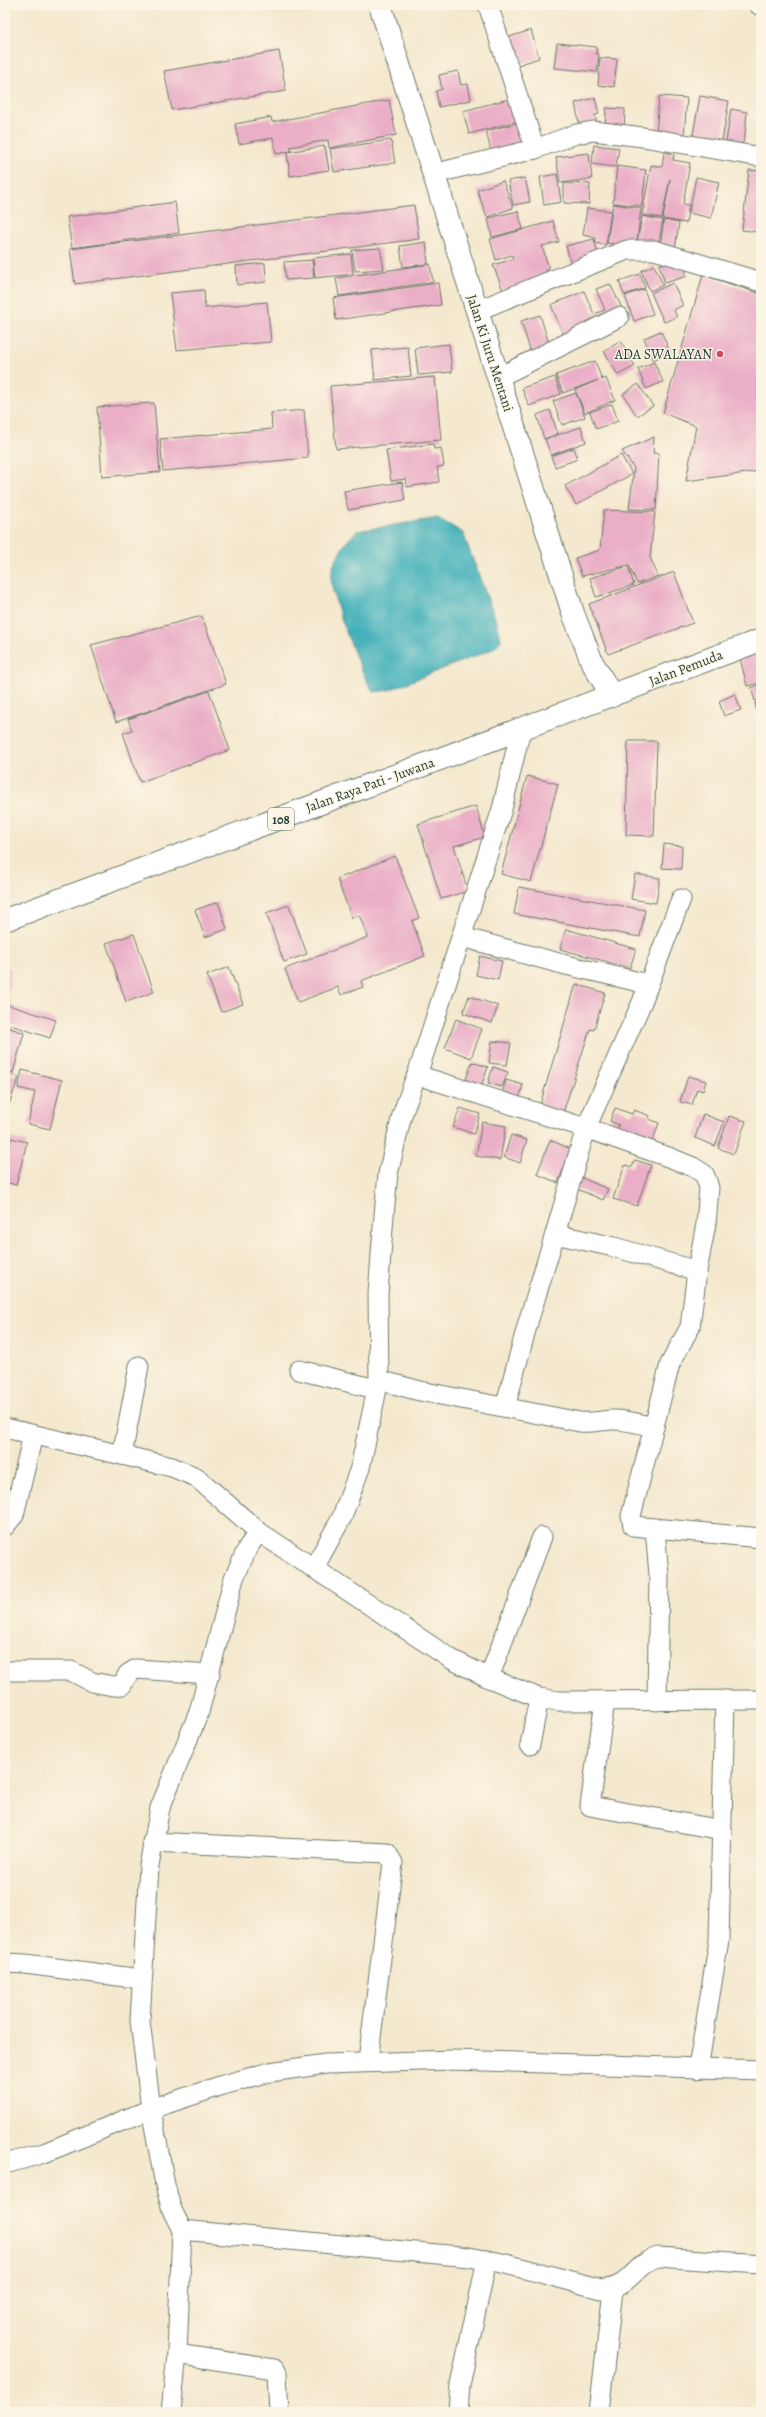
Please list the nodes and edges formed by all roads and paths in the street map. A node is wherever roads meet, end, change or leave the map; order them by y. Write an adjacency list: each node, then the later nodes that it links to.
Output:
1 (380, 5): 5 (main road, Jalan Ki Juru Mentani)
2 (488, 5): 3 (street)
3 (535, 149): 4 (street); 5 (street)
4 (761, 156)
5 (433, 174): 7 (main road, Jalan Ki Juru Mentani)
6 (761, 282): 7 (street)
7 (476, 311): 9 (main road, Jalan Ki Juru Mentani)
8 (619, 317): 9 (street)
9 (497, 378): 11 (main road, Jalan Ki Juru Mentani)
10 (761, 640): 11 (main road, Jalan Pemuda)
11 (612, 696): 12 (main road, Jalan Pemuda)
12 (555, 717): 13 (main road, Jalan Raya Pati - Juwana / 108)
13 (521, 729): 15 (main road, Jalan Raya Pati - Juwana / 108); 16 (street)
14 (681, 899): 17 (street)
15 (5, 920)
16 (462, 937): 17 (street); 18 (street)
17 (648, 984): 19 (street)
18 (417, 1075): 19 (street); 24 (street)
19 (586, 1128): 20 (street); 21 (street)
20 (555, 1234): 21 (street); 25 (street)
21 (697, 1271): 26 (street)
22 (139, 1366): 29 (street)
23 (300, 1370): 24 (street)
24 (378, 1385): 25 (street); 35 (street)
25 (505, 1407): 26 (street)
26 (654, 1426): 31 (street)
27 (5, 1428): 28 (street)
28 (33, 1435): 29 (street); 30 (street)
29 (122, 1455): 32 (street)
30 (5, 1526)
31 (655, 1529): 34 (street); 43 (street)
32 (260, 1532): 35 (street); 37 (street)
33 (542, 1537): 38 (street)
34 (761, 1538)
35 (314, 1568): 38 (street)
36 (5, 1671): 37 (street)
37 (210, 1674): 46 (street)
38 (490, 1678): 39 (street)
39 (539, 1698): 42 (street); 44 (street)
40 (725, 1700): 41 (street); 43 (street); 45 (street)
41 (761, 1700)
42 (605, 1701): 43 (street); 45 (street)
43 (657, 1701)
44 (530, 1745)
45 (722, 1830): 50 (street)
46 (152, 1842): 48 (street); 49 (street)
47 (5, 1963): 48 (street)
48 (141, 1979): 52 (street)
49 (368, 2061): 50 (street); 52 (street)
50 (698, 2069): 51 (street)
51 (761, 2070)
52 (151, 2109): 53 (street); 54 (street)
53 (5, 2164)
54 (182, 2230): 55 (street); 58 (street)
55 (487, 2260): 57 (street); 61 (street)
56 (761, 2264): 57 (street)
57 (613, 2290): 62 (street)
58 (177, 2354): 59 (street); 60 (street)
59 (171, 2412)
60 (279, 2412)
61 (458, 2412)
62 (599, 2412)

